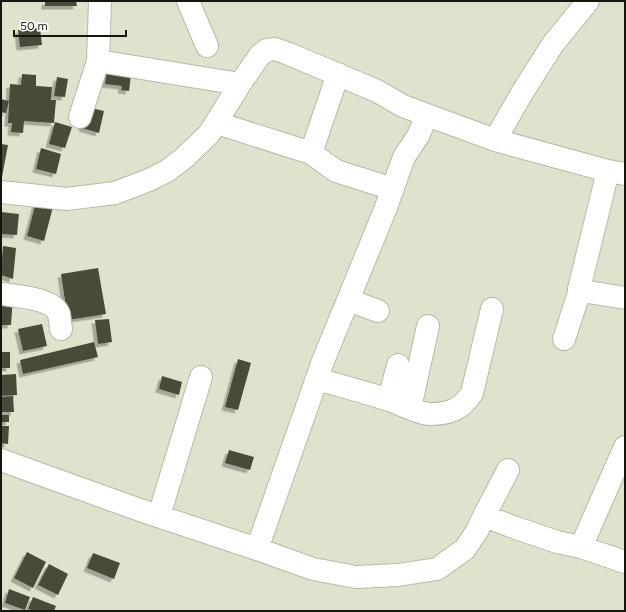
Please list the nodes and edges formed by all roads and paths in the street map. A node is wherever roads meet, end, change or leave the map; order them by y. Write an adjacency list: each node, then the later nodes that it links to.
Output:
1 (100, 1): 5 (street)
2 (188, 1): 4 (street)
3 (588, 1): 11 (street)
4 (207, 46)
5 (98, 61): 7 (street); 9 (street)
6 (338, 74): 7 (street); 8 (street); 12 (street)
7 (240, 84): 10 (street)
8 (427, 115): 11 (street); 14 (street)
9 (80, 117)
10 (216, 122): 12 (street); 15 (street)
11 (495, 140): 13 (street)
12 (311, 153): 14 (street)
13 (617, 172): 16 (street)
14 (393, 190): 19 (street)
15 (1, 192)
16 (580, 290): 18 (street); 24 (street)
17 (1, 294): 23 (street)
18 (625, 298)
19 (348, 300): 21 (street); 27 (street)
20 (492, 309): 29 (street)
21 (378, 311)
22 (428, 326): 29 (street)
23 (61, 329)
24 (564, 339)
25 (398, 365): 28 (street)
26 (201, 377): 33 (street)
27 (317, 379): 28 (street); 36 (street)
28 (389, 400): 29 (street)
29 (410, 408)
30 (625, 448): 35 (street)
31 (1, 460): 33 (street)
32 (508, 470): 34 (street)
33 (159, 516): 36 (street)
34 (484, 516): 35 (street); 36 (street)
35 (581, 547): 37 (street)
36 (256, 549)
37 (625, 562)

